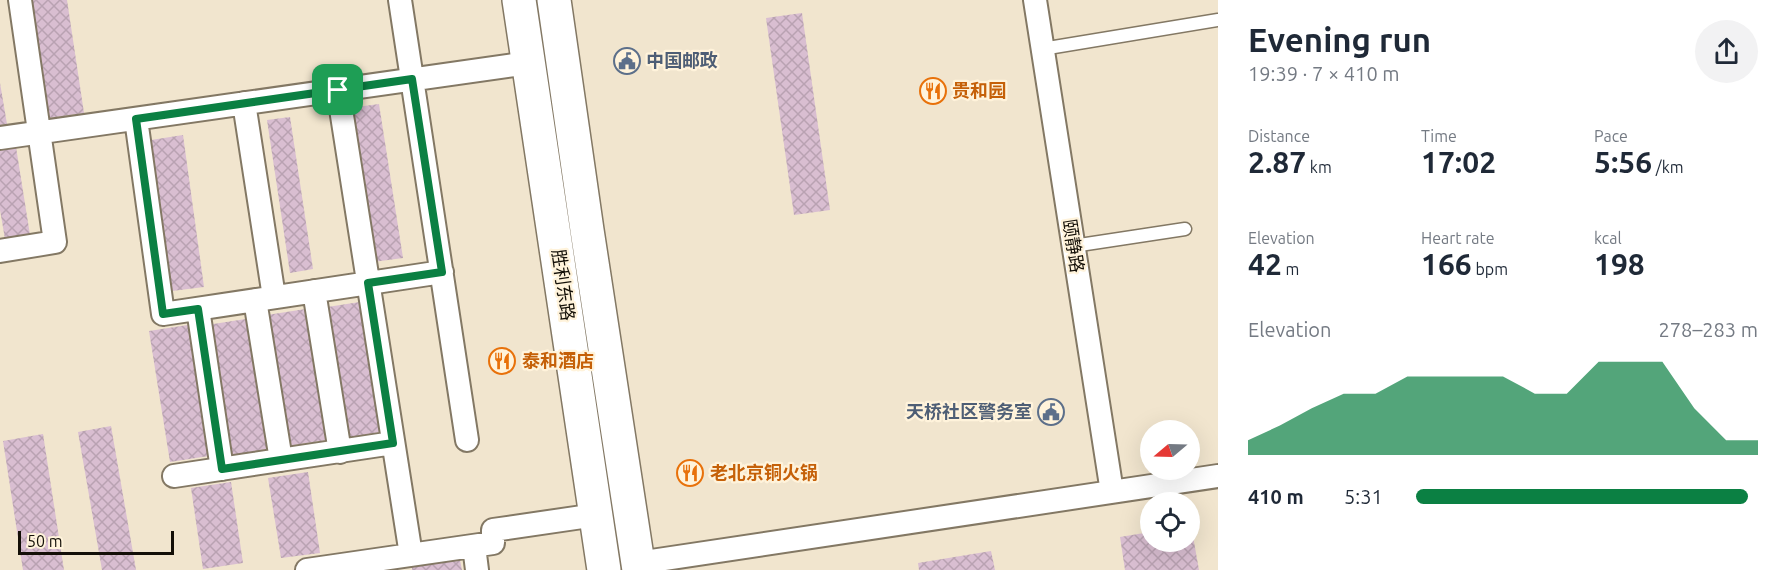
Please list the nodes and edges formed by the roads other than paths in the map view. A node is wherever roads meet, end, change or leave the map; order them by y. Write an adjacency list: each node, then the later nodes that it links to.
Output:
1 (20, 0): 13 (street)
2 (400, 0): 9 (street)
3 (519, 0): 8 (main road, 胜利东路)
4 (554, 0): 35 (main road, 胜利东路)
5 (1035, 0): 7 (street, 颐静路)
6 (1218, 20): 7 (lane)
7 (1042, 49): 16 (street, 颐静路)
8 (529, 63): 9 (street); 31 (main road, 胜利东路)
9 (412, 79): 10 (street); 18 (street)
10 (338, 90): 11 (street); 19 (street)
11 (244, 104): 12 (street); 21 (street)
12 (136, 119): 13 (street); 22 (street)
13 (39, 133): 14 (street); 17 (street)
14 (0, 138)
15 (1185, 229): 16 (lane)
16 (1073, 246): 30 (street, 颐静路)
17 (0, 250)
18 (442, 272): 19 (street); 23 (street)
19 (368, 283): 20 (street); 24 (street)
20 (314, 291): 21 (street); 25 (street)
21 (265, 299): 22 (street); 26 (street)
22 (198, 309): 27 (street)
23 (467, 440)
24 (393, 443): 25 (street); 33 (street)
25 (340, 452): 26 (street)
26 (281, 460): 27 (street)
27 (222, 469): 28 (street)
28 (174, 476)
29 (1218, 476): 30 (street)
30 (1112, 492): 35 (street)
31 (596, 515): 32 (street); 38 (main road, 胜利东路)
32 (474, 546): 33 (street); 37 (street)
33 (411, 555): 34 (street)
34 (387, 564): 36 (street)
35 (639, 566)
36 (307, 570)
37 (477, 570)
38 (604, 570)

